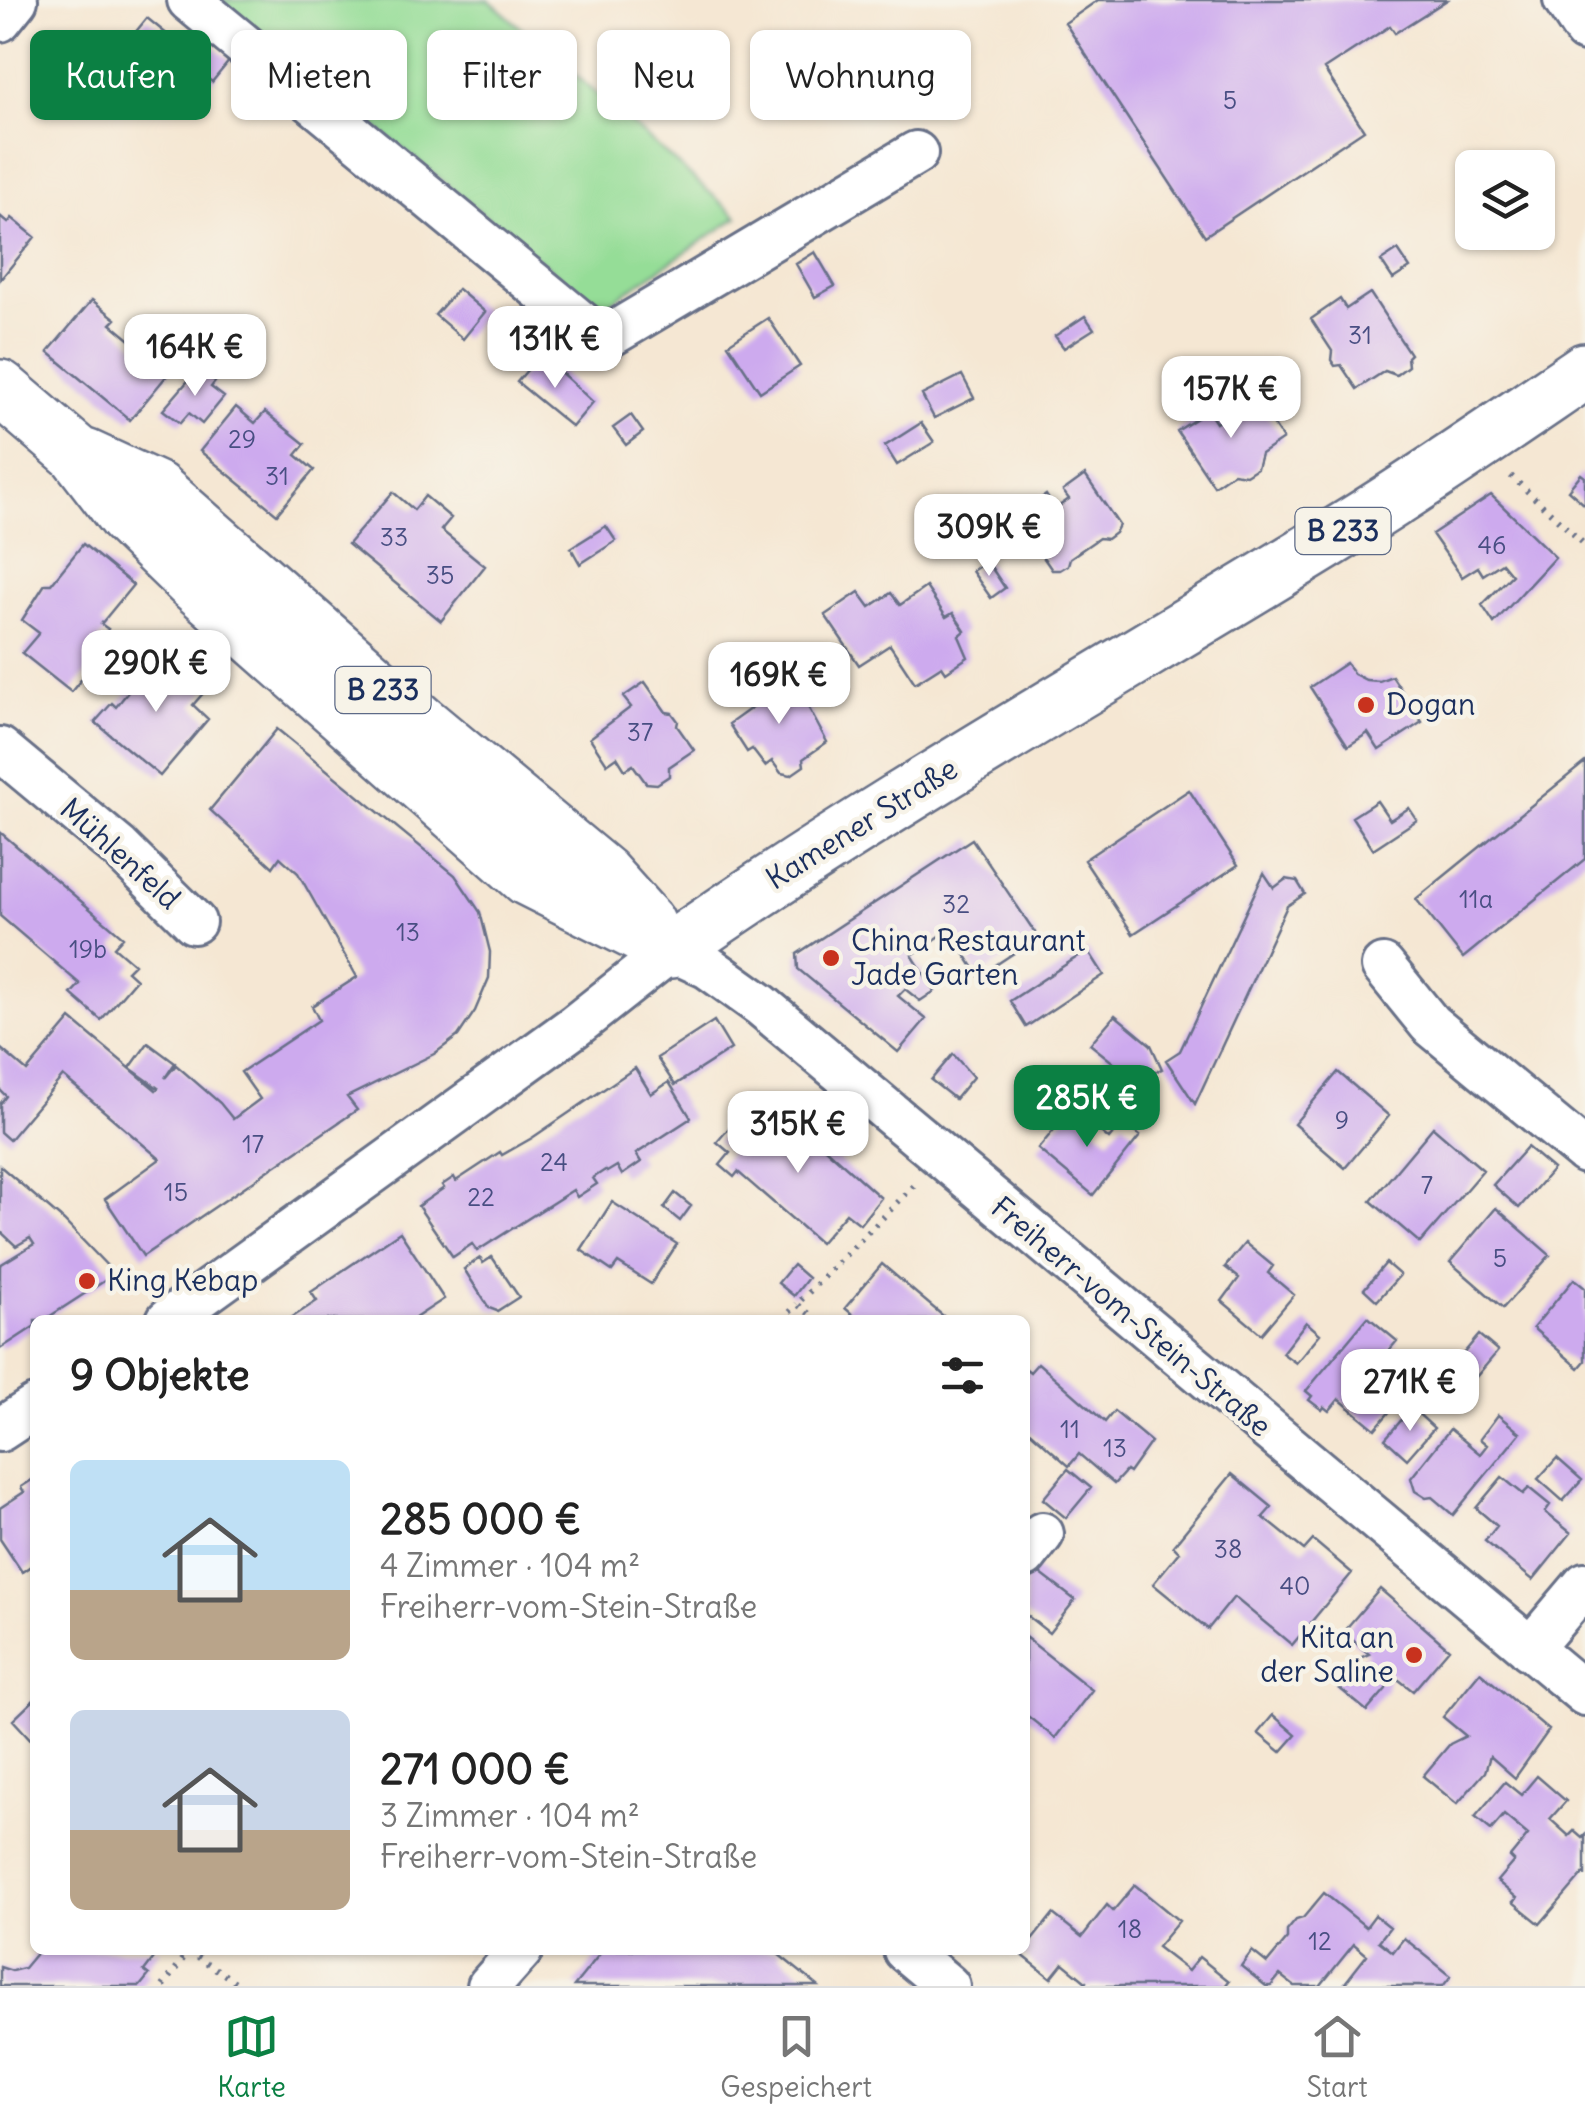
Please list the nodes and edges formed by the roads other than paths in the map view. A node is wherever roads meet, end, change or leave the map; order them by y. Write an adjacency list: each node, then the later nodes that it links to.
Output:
1 (16, 0): 4 (street)
2 (188, 0): 6 (street)
3 (1566, 0): 5 (street)
4 (0, 20)
5 (1585, 30)
6 (916, 153)
7 (1585, 371): 11 (main road, Kamener Straße / B 233)
8 (0, 388): 11 (main road, Freiherr-vom-Stein-Straße / B 233)
9 (0, 749): 10 (street, Mühlenfeld)
10 (194, 922)
11 (689, 958): 14 (street, Kamener Straße); 18 (street, Freiherr-vom-Stein-Straße)
12 (1384, 966): 13 (street)
13 (1585, 1152)
14 (175, 1315)
15 (30, 1410): 16 (street)
16 (0, 1430)
17 (1585, 1584): 18 (street)
18 (1530, 1649): 19 (street, Freiherr-vom-Stein-Straße)
19 (1585, 1694)
20 (517, 1955): 21 (street)
21 (489, 1986)

